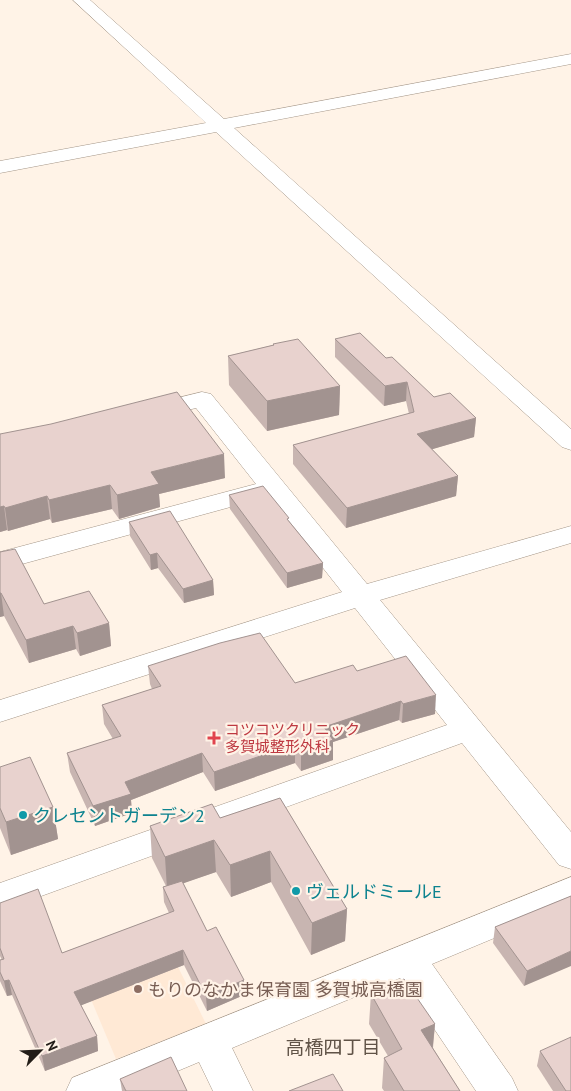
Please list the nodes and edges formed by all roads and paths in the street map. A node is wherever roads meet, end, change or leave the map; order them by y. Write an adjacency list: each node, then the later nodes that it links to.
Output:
1 (81, 0): 3 (street)
2 (571, 59): 3 (street)
3 (221, 125): 4 (street); 6 (street)
4 (0, 167)
5 (125, 418): 7 (street)
6 (571, 442)
7 (274, 487): 9 (street); 10 (street)
8 (571, 534): 10 (street)
9 (0, 562)
10 (360, 596): 11 (street); 12 (street)
11 (0, 710)
12 (469, 729): 13 (street); 15 (street)
13 (571, 856)
14 (571, 891): 16 (street)
15 (0, 897)
16 (407, 958): 17 (street); 20 (street)
17 (208, 1040): 18 (street); 19 (street)
18 (86, 1091)
19 (233, 1091)
20 (498, 1091)

